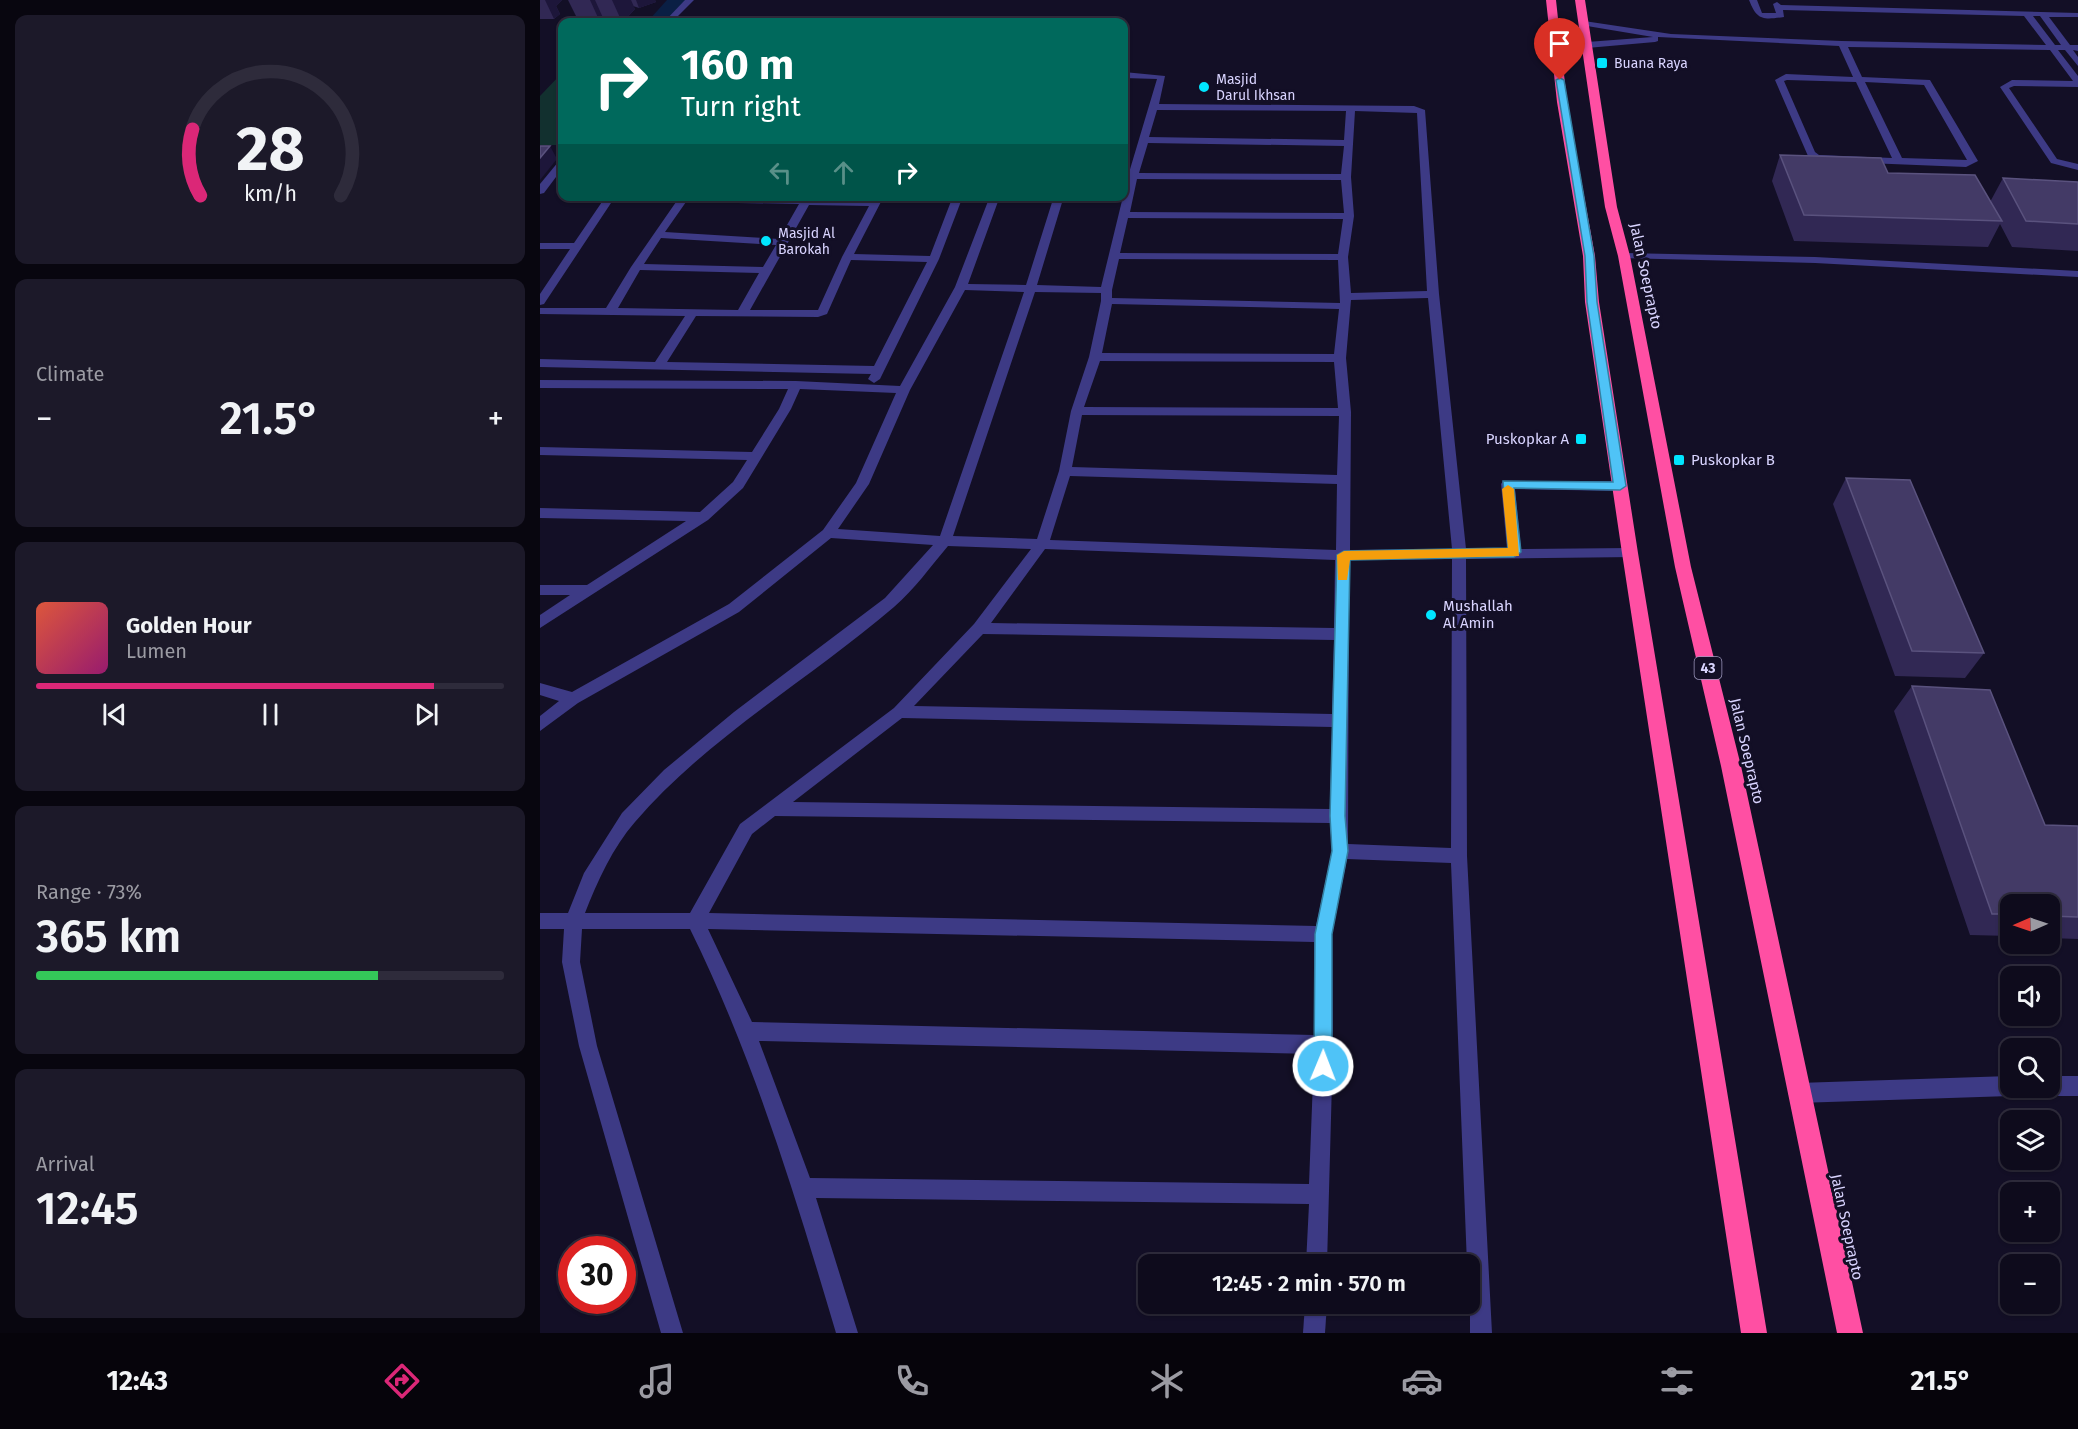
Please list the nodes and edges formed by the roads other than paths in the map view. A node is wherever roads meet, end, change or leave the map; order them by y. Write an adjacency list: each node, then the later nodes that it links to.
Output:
1 (690, 0): 9 (street)
2 (1551, 0): 41 (highway, Jalan Soeprapto / 43)
3 (1580, 0): 10 (highway, Jalan Soeprapto / 43)
4 (1753, 0): 5 (street)
5 (1777, 3): 6 (street)
6 (2026, 13): 7 (street); 14 (street)
7 (2042, 13): 8 (street); 15 (street)
8 (2078, 15)
9 (672, 18)
10 (1584, 23): 11 (street); 13 (highway, Jalan Soeprapto / 43)
11 (1671, 38): 12 (street); 13 (street)
12 (1842, 44): 14 (street); 18 (street)
13 (1587, 45): 41 (highway, Jalan Soeprapto / 43)
14 (2052, 47): 15 (street); 19 (street)
15 (2073, 48): 16 (street)
16 (2078, 63)
17 (1128, 75): 20 (street)
18 (1858, 78): 26 (street); 26 (street); 26 (street)
19 (2078, 83): 27 (street)
20 (1154, 107): 21 (street); 22 (street)
21 (1351, 109): 23 (street); 58 (street)
22 (1144, 140): 23 (street); 29 (street)
23 (1349, 143): 30 (street)
24 (551, 155): 25 (street)
25 (558, 155)
26 (1898, 161)
27 (2078, 166)
28 (558, 168): 31 (street)
29 (1133, 176): 30 (street); 32 (street)
30 (1346, 177): 43 (street)
31 (540, 191)
32 (1128, 200)
33 (608, 201): 47 (street)
34 (682, 201): 44 (street)
35 (807, 201): 45 (street)
36 (876, 201): 48 (street)
37 (956, 201): 52 (street)
38 (993, 201): 56 (street)
39 (1057, 201): 57 (street)
40 (1128, 201): 42 (street)
41 (1596, 206): 50 (highway, Jalan Soeprapto / 43); 81 (highway, Jalan Soeprapto / 43)
42 (1125, 215): 43 (street); 49 (street)
43 (1349, 216): 51 (street)
44 (657, 235): 45 (street); 53 (street)
45 (783, 242): 54 (street)
46 (540, 246): 47 (street)
47 (579, 246): 61 (street)
48 (847, 256): 52 (street); 65 (street)
49 (1114, 256): 51 (street); 59 (street)
50 (1624, 256): 55 (street); 114 (highway, Jalan Soeprapto / 43)
51 (1343, 257): 60 (street)
52 (934, 260): 70 (street)
53 (636, 267): 54 (street); 63 (street)
54 (765, 270): 65 (street)
55 (2078, 274)
56 (961, 286): 57 (street); 74 (street)
57 (1031, 288): 59 (street); 85 (street)
58 (1433, 294): 60 (street); 87 (street)
59 (1106, 296): 60 (street); 66 (street)
60 (1345, 301): 67 (street)
61 (540, 302)
62 (540, 311): 63 (street)
63 (610, 312): 64 (street)
64 (692, 314): 65 (street); 69 (street)
65 (741, 315)
66 (1095, 357): 67 (street); 75 (street)
67 (1340, 358): 76 (street)
68 (540, 363): 69 (street)
69 (658, 366): 70 (street)
70 (878, 370): 73 (street)
71 (540, 384): 72 (street)
72 (796, 386): 73 (street); 78 (street)
73 (871, 388): 74 (street)
74 (904, 390): 84 (street)
75 (1077, 411): 76 (street); 79 (street)
76 (1344, 412): 80 (street)
77 (540, 451): 78 (street)
78 (757, 456): 83 (street)
79 (1065, 471): 80 (street); 86 (street)
80 (1344, 480): 90 (street)
81 (1620, 486): 88 (street); 89 (highway, Jalan Soeprapto / 43)
82 (540, 513): 83 (street)
83 (704, 517): 92 (street)
84 (828, 533): 85 (street); 97 (street)
85 (945, 541): 86 (street); 107 (street)
86 (1042, 544): 90 (street); 94 (street)
87 (1459, 552): 88 (street); 90 (street); 104 (street)
88 (1514, 552): 89 (street)
89 (1630, 553): 123 (highway, Jalan Soeprapto / 43)
90 (1344, 555): 95 (street)
91 (540, 590): 92 (street)
92 (592, 590): 93 (street)
93 (540, 622)
94 (979, 628): 95 (street); 98 (street)
95 (1341, 634): 99 (street)
96 (540, 688): 97 (street)
97 (573, 699): 100 (street)
98 (899, 712): 99 (street); 101 (street)
99 (1341, 721): 102 (street)
100 (540, 725)
101 (775, 809): 102 (street); 106 (street)
102 (1338, 816): 103 (street)
103 (1340, 851): 104 (street); 108 (street)
104 (1459, 856): 122 (street)
105 (540, 921): 107 (street)
106 (695, 921): 107 (street); 108 (street); 109 (street)
107 (573, 922): 119 (street)
108 (1323, 934): 110 (street)
109 (746, 1031): 110 (street); 115 (street)
110 (1324, 1045): 116 (street)
111 (2000, 1086): 114 (street)
112 (2060, 1086): 113 (street)
113 (2078, 1086)
114 (1798, 1093): 124 (highway, Jalan Soeprapto / 43)
115 (804, 1188): 116 (street); 120 (street)
116 (1319, 1194): 117 (street)
117 (1317, 1254)
118 (1315, 1314): 121 (street)
119 (672, 1333)
120 (847, 1333)
121 (1314, 1333)
122 (1481, 1333)
123 (1754, 1333)
124 (1850, 1333)

